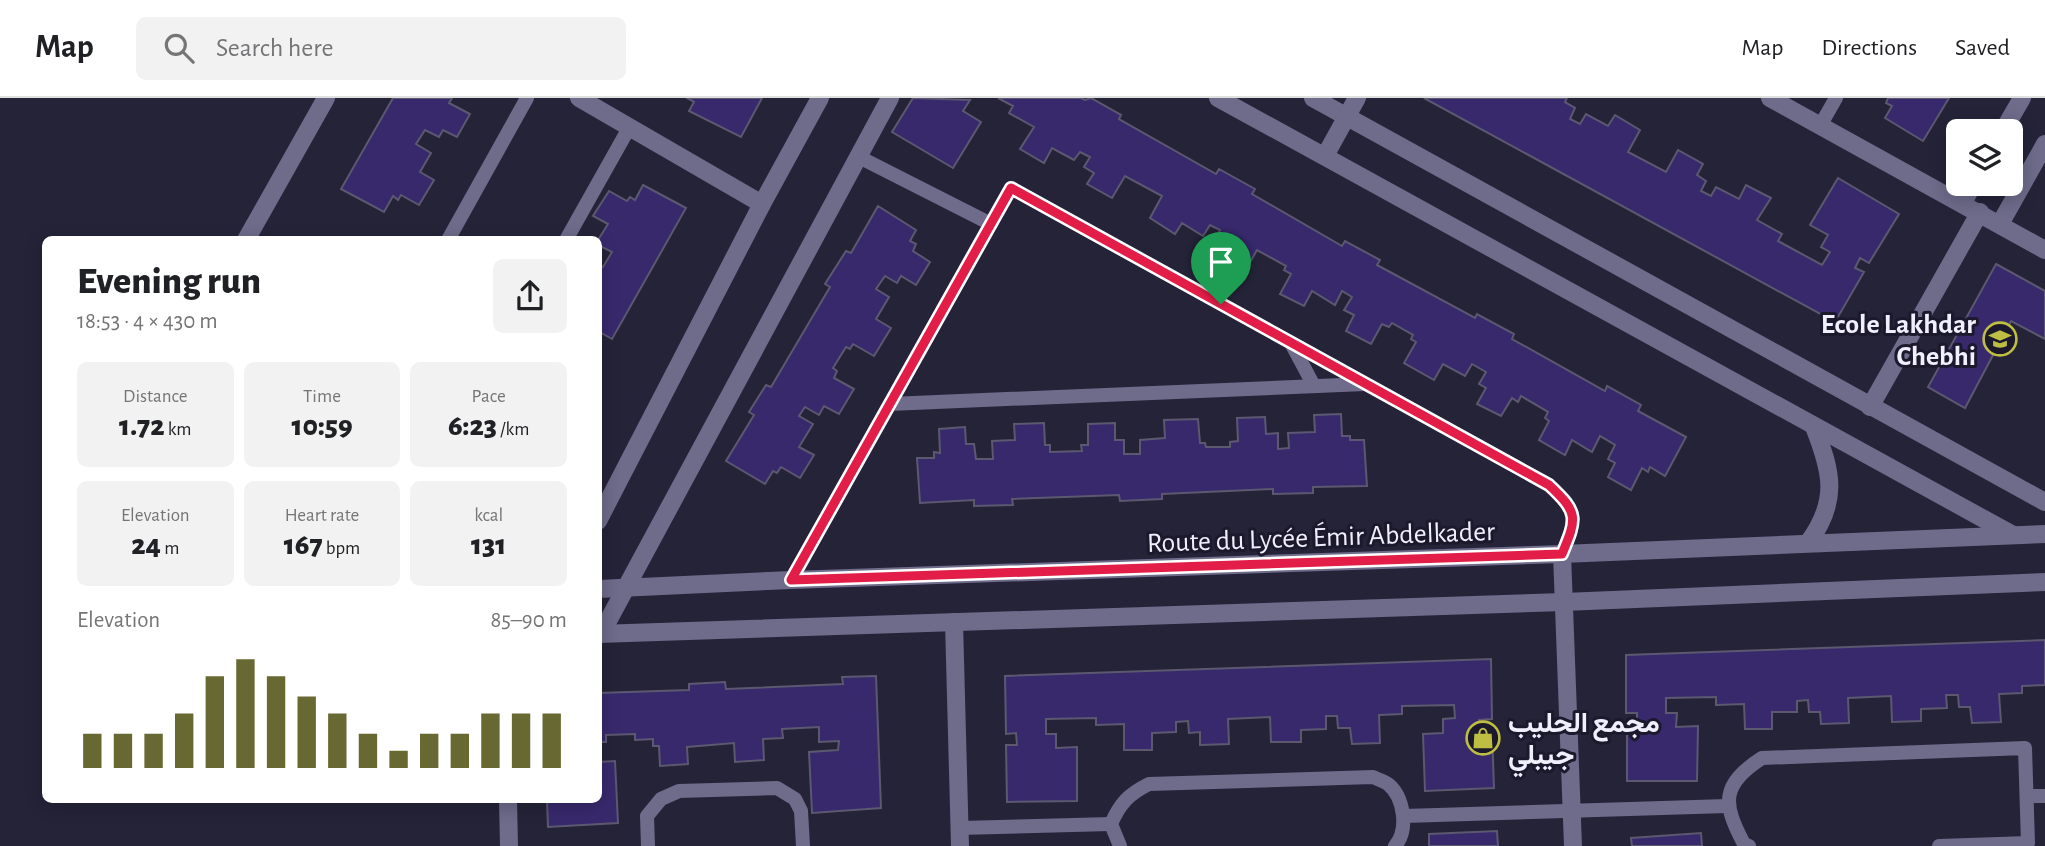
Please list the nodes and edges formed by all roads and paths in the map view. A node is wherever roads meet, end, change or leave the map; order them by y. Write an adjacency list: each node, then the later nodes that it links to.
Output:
1 (326, 98): 25 (street)
2 (527, 98): 26 (lane)
3 (579, 98): 15 (street)
4 (820, 98): 21 (street)
5 (890, 98): 17 (street)
6 (1217, 98): 18 (street)
7 (1313, 98): 12 (street)
8 (1357, 98): 12 (street)
9 (1836, 98): 14 (lane)
10 (2022, 98): 13 (street)
11 (1774, 99): 14 (street)
12 (1346, 117): 18 (street); 33 (street)
13 (2010, 119)
14 (1820, 126): 20 (street)
15 (629, 128): 21 (street); 27 (lane)
16 (2045, 145): 24 (street)
17 (857, 156): 23 (lane); 43 (street)
18 (1325, 156): 34 (street)
19 (1967, 196): 20 (street)
20 (1963, 203): 22 (street)
21 (762, 204): 36 (street)
22 (1980, 212): 24 (street); 33 (street)
23 (991, 224): 29 (lane); 32 (lane)
24 (2000, 224): 28 (street)
25 (248, 236)
26 (450, 236)
27 (568, 236)
28 (2045, 250)
29 (1291, 342): 30 (lane); 31 (lane)
30 (1366, 384): 31 (lane); 40 (lane)
31 (1314, 386): 32 (lane)
32 (890, 404): 41 (lane)
33 (1870, 407): 35 (street)
34 (1814, 427): 38 (street); 39 (street)
35 (2045, 502)
36 (602, 514)
37 (2045, 534): 38 (street, Route du Lycée Émir Abdelkader)
38 (2013, 536): 39 (street, Route du Lycée Émir Abdelkader)
39 (1808, 543): 40 (street, Route du Lycée Émir Abdelkader)
40 (1562, 554): 41 (street, Route du Lycée Émir Abdelkader); 45 (street)
41 (791, 580): 43 (street, Route du Lycée Émir Abdelkader)
42 (2045, 582): 45 (street)
43 (626, 587): 44 (street, Route du Lycée Émir Abdelkader); 47 (street)
44 (602, 589)
45 (1564, 602): 46 (street); 53 (street)
46 (954, 622): 48 (street); 56 (street)
47 (602, 630)
48 (602, 634)
49 (2027, 796): 50 (lane); 52 (lane); 64 (lane)
50 (2045, 796)
51 (508, 803): 57 (street)
52 (1727, 806): 53 (lane); 63 (lane)
53 (1571, 810): 54 (lane); 62 (street)
54 (1404, 816): 55 (lane); 61 (lane)
55 (1111, 824): 56 (lane); 60 (lane)
56 (960, 837)
57 (509, 846)
58 (648, 846): 59 (lane)
59 (803, 846)
60 (1120, 846)
61 (1395, 846)
62 (1573, 846)
63 (1749, 846)
64 (1939, 846)

